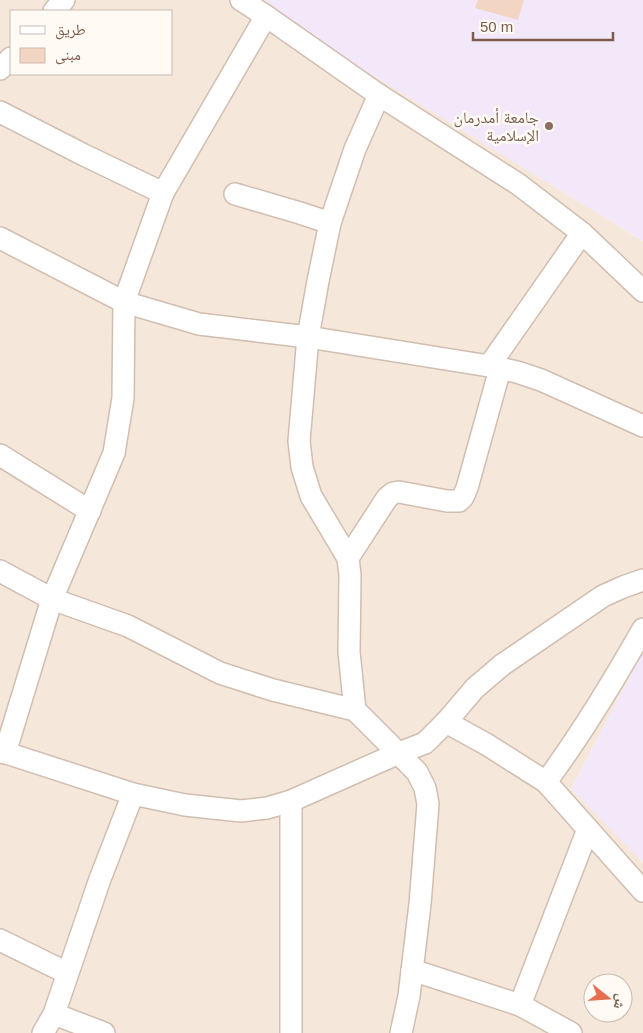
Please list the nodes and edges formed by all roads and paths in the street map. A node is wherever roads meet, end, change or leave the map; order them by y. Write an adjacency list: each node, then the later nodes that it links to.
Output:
1 (64, 0): 3 (street)
2 (241, 0): 4 (street)
3 (55, 10)
4 (266, 16): 7 (street); 9 (street)
5 (10, 59): 6 (street)
6 (0, 68)
7 (379, 94): 11 (street); 12 (street)
8 (0, 112): 9 (street)
9 (163, 193): 15 (street)
10 (236, 194): 11 (street)
11 (330, 223): 16 (street)
12 (582, 232): 14 (street); 17 (street)
13 (0, 238): 15 (street)
14 (643, 291)
15 (124, 302): 16 (street); 20 (street)
16 (308, 337): 17 (street); 21 (street)
17 (494, 367): 18 (street); 21 (street)
18 (643, 426)
19 (0, 455): 20 (street)
20 (90, 511): 24 (street)
21 (348, 558): 26 (street)
22 (0, 571): 24 (street)
23 (643, 580): 27 (street)
24 (52, 599): 26 (street); 28 (street)
25 (643, 630): 30 (street)
26 (355, 710): 29 (street)
27 (446, 722): 29 (street); 30 (street)
28 (3, 752): 31 (street)
29 (399, 753): 32 (street); 36 (street)
30 (546, 782): 33 (street)
31 (134, 794): 32 (street); 37 (street)
32 (291, 801): 42 (street)
33 (588, 829): 34 (street); 38 (street)
34 (643, 891)
35 (0, 940): 37 (street)
36 (412, 970): 38 (street); 43 (street)
37 (67, 973): 39 (street)
38 (520, 1005): 44 (street)
39 (54, 1014): 40 (street); 41 (street)
40 (43, 1033)
41 (104, 1033)
42 (291, 1033)
43 (401, 1033)
44 (572, 1033)

